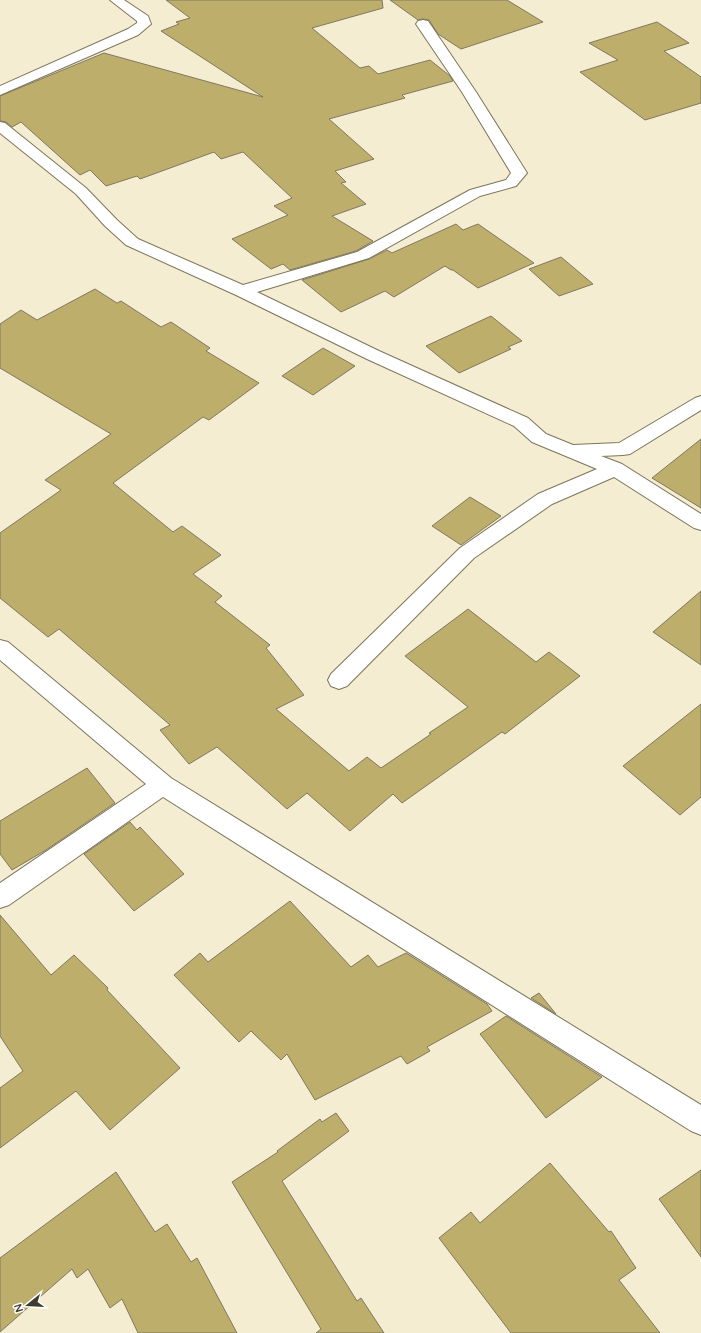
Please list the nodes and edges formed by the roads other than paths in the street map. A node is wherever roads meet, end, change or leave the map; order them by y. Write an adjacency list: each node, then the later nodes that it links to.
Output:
1 (116, 0): 3 (street)
2 (423, 24): 5 (street)
3 (0, 91)
4 (1, 129): 5 (street)
5 (242, 291): 7 (street)
6 (701, 402): 7 (street)
7 (570, 450): 8 (street)
8 (615, 469): 9 (street); 11 (street)
9 (701, 524)
10 (0, 648): 12 (street)
11 (338, 680)
12 (163, 785): 13 (street); 14 (street)
13 (0, 897)
14 (701, 1121)

